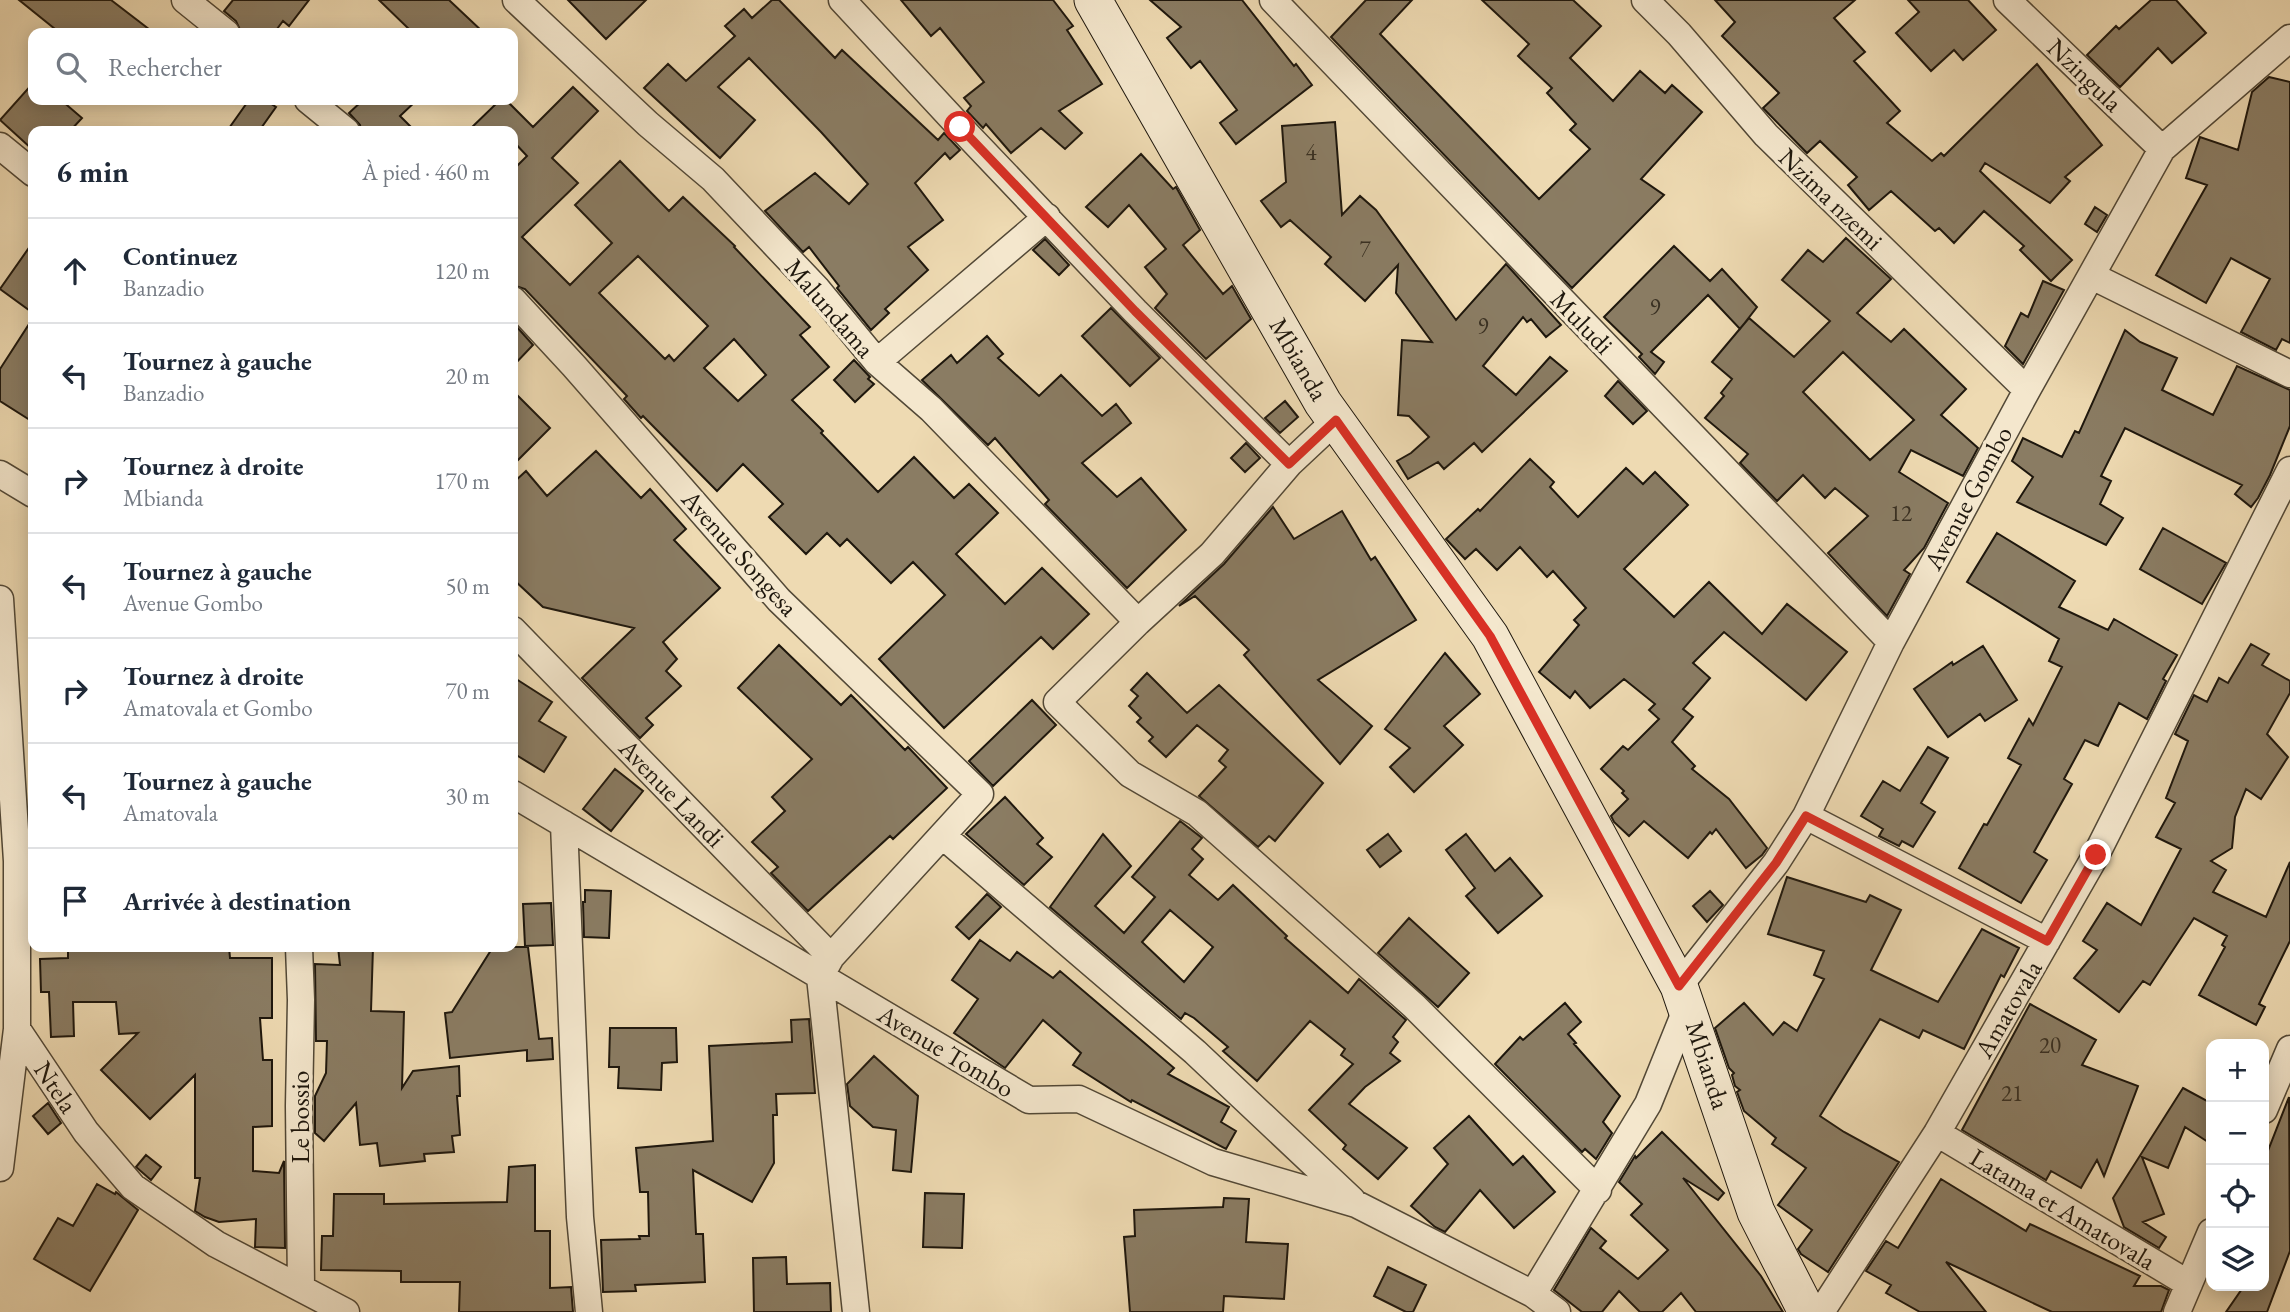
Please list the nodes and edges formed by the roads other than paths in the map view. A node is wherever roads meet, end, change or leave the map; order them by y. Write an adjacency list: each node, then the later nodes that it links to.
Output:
1 (185, 0): 8 (street)
2 (516, 0): 18 (street, Malundama)
3 (842, 0): 15 (street)
4 (1093, 0): 21 (street, Mbianda)
5 (1273, 0): 29 (street, Muludi)
6 (1645, 0): 20 (street, Nzima nzemi)
7 (2007, 0): 13 (street, Nzingula)
8 (220, 28)
9 (2290, 38): 13 (street, Avenue Gombo)
10 (314, 105): 11 (street)
11 (340, 126)
12 (0, 146): 14 (street)
13 (2162, 149): 16 (street, Avenue Gombo)
14 (28, 169)
15 (1047, 217): 18 (street); 22 (street)
16 (2092, 276): 19 (street); 20 (street, Avenue Gombo)
17 (518, 305): 33 (street, Avenue Songesa)
18 (877, 362): 27 (street, Malundama)
19 (2290, 374)
20 (2027, 390): 29 (street, Avenue Gombo)
21 (1336, 420): 22 (street); 37 (street, Mbianda)
22 (1289, 464): 27 (street)
23 (2290, 470): 34 (street, Amatovala)
24 (0, 474): 25 (street)
25 (28, 491)
26 (0, 599): 38 (street)
27 (1138, 622): 43 (street)
28 (518, 635): 36 (street, Avenue Landi)
29 (1891, 642): 31 (street, Avenue Gombo)
30 (518, 797): 32 (street, Avenue Tombo)
31 (1806, 816): 34 (street); 37 (street, Avenue Gombo)
32 (564, 824): 36 (street, Avenue Tombo); 50 (street)
33 (943, 836): 36 (street); 44 (street)
34 (2047, 941): 41 (street, Amatovala)
35 (299, 952): 47 (street, Le bossio)
36 (825, 967): 44 (street, Avenue Tombo); 51 (street)
37 (1684, 995): 43 (street, Avenue Gombo); 53 (street, Mbianda)
38 (17, 1028): 42 (street); 47 (street, Ntela)
39 (2290, 1049): 40 (street)
40 (2267, 1102)
41 (1937, 1133): 46 (street, Latama et Amatovala); 54 (street, Amatovala)
42 (0, 1168)
43 (1598, 1189): 48 (street, Avenue Gombo)
44 (1356, 1204): 48 (street, Avenue Tombo)
45 (2206, 1244): 46 (street)
46 (2189, 1284): 55 (street)
47 (301, 1286): 49 (street, Ntela)
48 (1534, 1294): 52 (street, Avenue Tombo)
49 (346, 1312)
50 (589, 1312)
51 (856, 1312)
52 (1557, 1312)
53 (1807, 1312)
54 (1821, 1312)
55 (2177, 1312)

